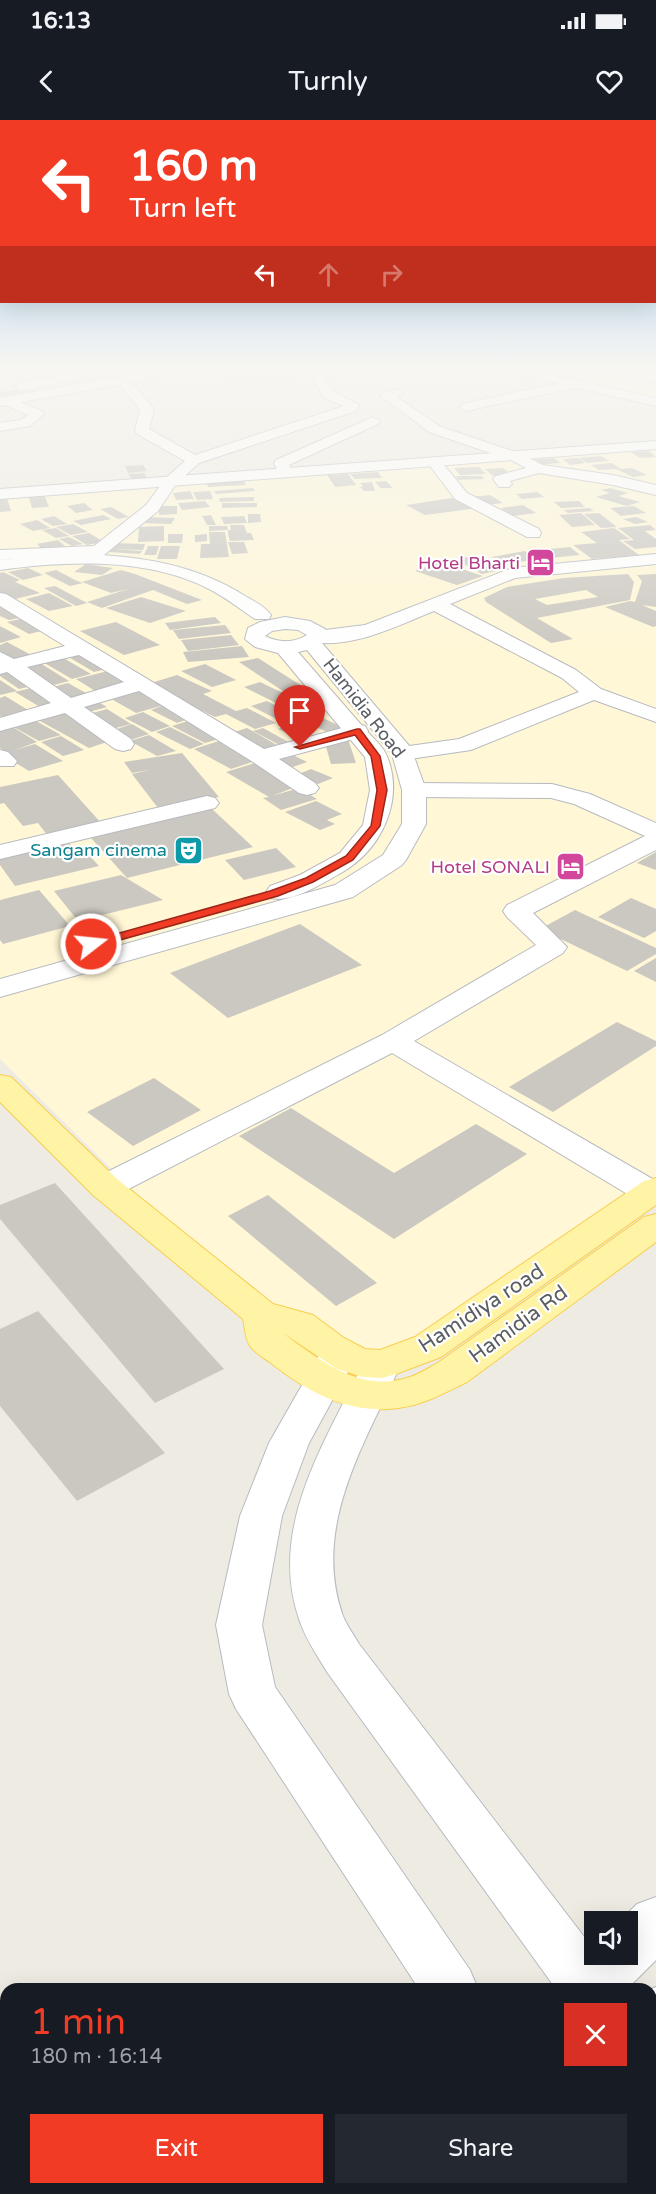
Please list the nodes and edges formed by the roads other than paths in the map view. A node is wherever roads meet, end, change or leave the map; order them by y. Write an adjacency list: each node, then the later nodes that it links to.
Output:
1 (190, 464): 8 (street)
2 (281, 464): 7 (street)
3 (423, 464): 7 (street)
4 (436, 464): 12 (street)
5 (529, 464): 6 (street)
6 (539, 469): 9 (street); 10 (street)
7 (285, 473): 8 (street)
8 (171, 481): 11 (street); 14 (street)
9 (504, 484)
10 (656, 490)
11 (0, 494)
12 (533, 533)
13 (656, 559): 16 (street)
14 (2, 561): 17 (street)
15 (0, 598): 20 (street)
16 (437, 605): 19 (street); 23 (street)
17 (261, 622): 18 (street); 18 (street)
18 (287, 635): 19 (street); 27 (street, Hamidia Road)
19 (314, 639): 29 (street, Hamidia Road)
20 (82, 648): 21 (street); 22 (street)
21 (4, 664): 24 (street)
22 (141, 684): 24 (street); 30 (street)
23 (594, 693): 25 (street); 29 (street)
24 (67, 705): 26 (street); 28 (street)
25 (656, 716)
26 (0, 725)
27 (357, 731): 30 (street); 37 (street, Hamidia Road)
28 (123, 744)
29 (403, 753): 32 (street, Hamidia Road)
30 (261, 757): 31 (street)
31 (307, 788)
32 (414, 790): 34 (street); 38 (street, Hamidia Road)
33 (207, 803): 36 (street)
34 (656, 832)
35 (656, 840): 41 (street)
36 (0, 852)
37 (322, 874): 38 (street); 39 (street, Hamidia Road)
38 (354, 886): 40 (street, Hamidia Road)
39 (0, 970)
40 (0, 988)
41 (393, 1041): 43 (street); 44 (street)
42 (0, 1084): 43 (main road)
43 (105, 1187): 45 (main road, Hamidia Rd)
44 (654, 1202): 46 (main road, Hamidia Rd)
45 (331, 1366): 46 (main road, Hamidia Rd); 50 (street)
46 (375, 1379): 49 (street)
47 (656, 1923): 48 (street)
48 (638, 1940)
49 (598, 1980)
50 (447, 1983)

